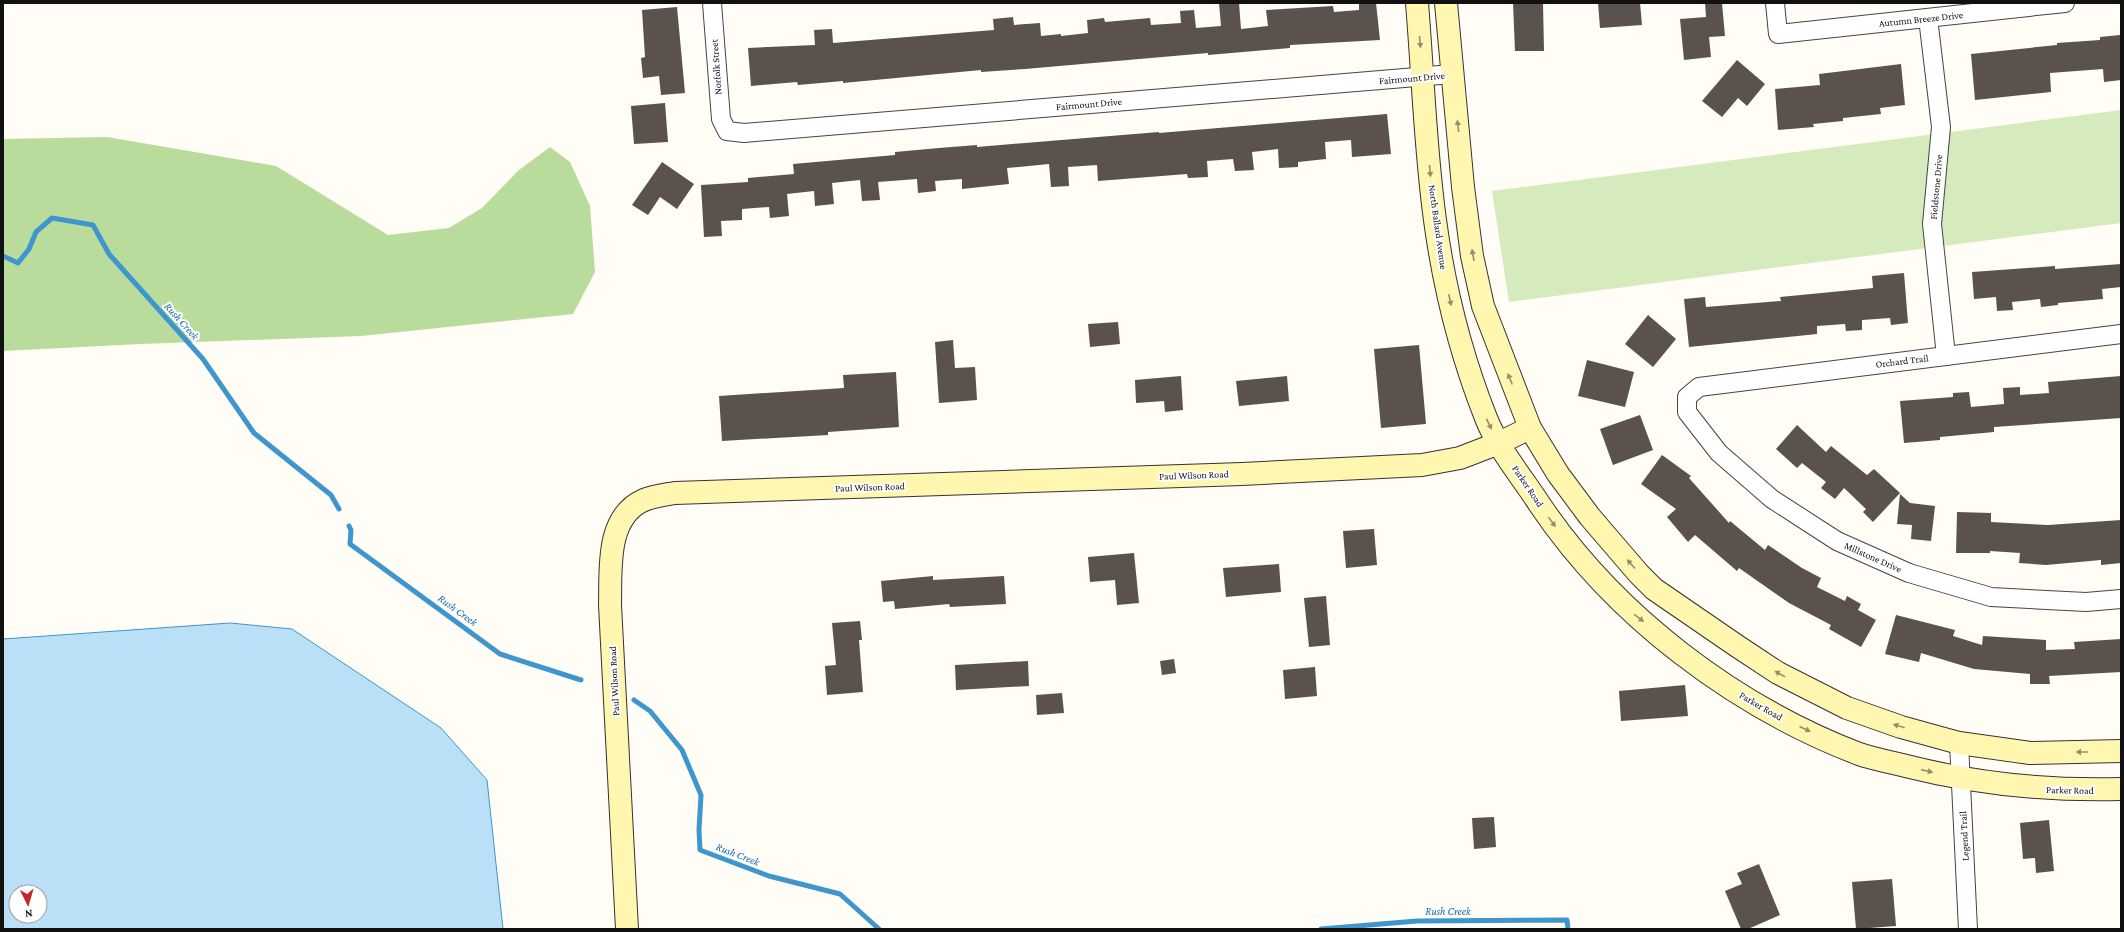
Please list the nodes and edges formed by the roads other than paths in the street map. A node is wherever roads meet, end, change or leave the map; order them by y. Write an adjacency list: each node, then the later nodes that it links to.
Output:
1 (712, 3): 9 (street, Norfolk Street)
2 (1417, 3): 8 (main road, North Ballard Avenue, one-way to 8)
3 (1446, 3): 7 (main road)
4 (1775, 3): 6 (street, Autumn Breeze Drive)
5 (2065, 3): 6 (street, Autumn Breeze Drive)
6 (1928, 18): 11 (street, Fieldstone Drive)
7 (1452, 74): 8 (street, Fairmount Drive); 13 (main road, one-way to 7)
8 (1423, 77): 9 (street, Fairmount Drive); 14 (main road, North Ballard Avenue, one-way to 14)
9 (727, 131)
10 (2121, 334): 11 (street, Orchard Trail)
11 (1946, 356): 12 (street, Orchard Trail)
12 (1687, 397): 15 (street, Millstone Drive)
13 (1530, 428): 14 (main road, Paul Wilson Road); 16 (main road, one-way to 13)
14 (1499, 443): 18 (main road, Parker Road, one-way to 18); 20 (main road, Paul Wilson Road)
15 (2121, 599)
16 (1959, 743): 17 (main road, one-way to 16); 18 (street, Legend Trail)
17 (2121, 751)
18 (1961, 779): 19 (main road, Parker Road); 21 (street, Legend Trail)
19 (2121, 790)
20 (627, 929)
21 (1968, 929)

